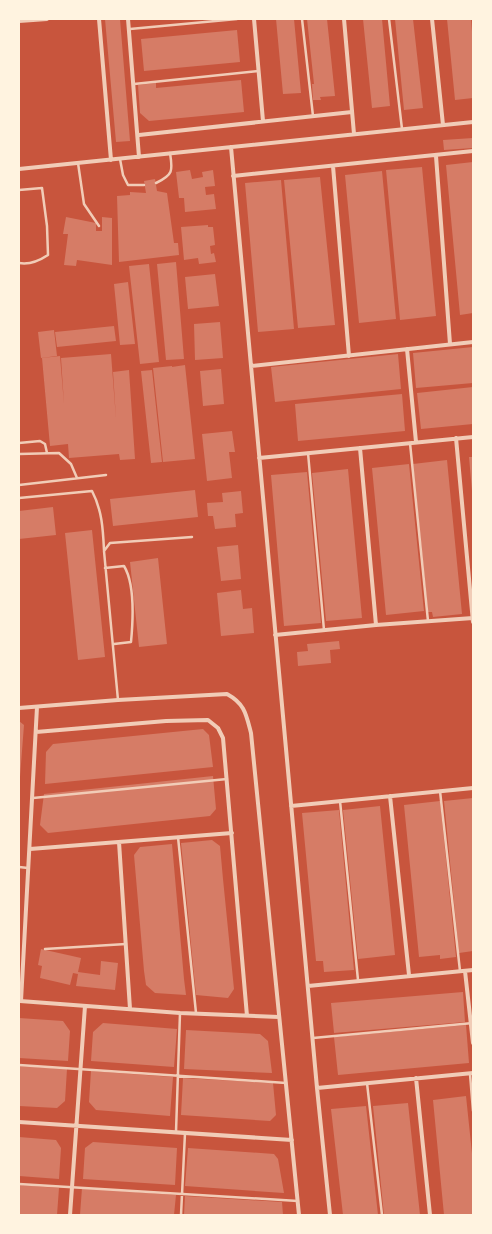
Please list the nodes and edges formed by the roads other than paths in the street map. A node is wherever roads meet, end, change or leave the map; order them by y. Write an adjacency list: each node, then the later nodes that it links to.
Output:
1 (47, 19): 10 (street)
2 (99, 19): 28 (street)
3 (128, 19): 11 (street)
4 (237, 19): 11 (lane)
5 (254, 19): 12 (street)
6 (302, 19): 15 (lane)
7 (344, 19): 14 (street)
8 (389, 19): 19 (lane)
9 (432, 19): 18 (street)
10 (19, 21)
11 (130, 29): 13 (street)
12 (258, 70): 13 (lane); 16 (street)
13 (134, 84): 21 (street)
14 (352, 112): 15 (street); 20 (street)
15 (313, 116): 16 (street)
16 (263, 121): 21 (street)
17 (473, 122): 18 (street)
18 (443, 125): 19 (street)
19 (402, 129): 20 (street)
20 (354, 134): 22 (street)
21 (139, 135): 26 (street)
22 (231, 147): 24 (street); 32 (street)
23 (473, 152): 25 (street)
24 (170, 154): 26 (street); 33 (lane)
25 (436, 156): 30 (street); 39 (street)
26 (139, 157): 27 (street)
27 (120, 159): 28 (street); 34 (lane)
28 (111, 160): 29 (street)
29 (78, 163): 31 (street); 36 (lane)
30 (333, 166): 32 (street); 41 (street)
31 (19, 169)
32 (234, 176): 42 (street)
33 (156, 183)
34 (144, 185)
35 (19, 190): 37 (lane)
36 (99, 226)
37 (19, 263)
38 (473, 342): 39 (street)
39 (450, 344): 40 (street)
40 (407, 349): 41 (street); 45 (street)
41 (349, 356): 42 (street)
42 (251, 366): 52 (street)
43 (473, 437): 44 (street)
44 (456, 438): 45 (street); 60 (street)
45 (416, 442): 47 (street)
46 (19, 443): 49 (lane)
47 (410, 443): 48 (street); 61 (lane)
48 (360, 448): 50 (street); 63 (street)
49 (47, 453): 51 (lane); 54 (lane)
50 (308, 453): 52 (street); 64 (lane)
51 (19, 454)
52 (259, 458): 65 (street)
53 (106, 475): 54 (lane)
54 (78, 478): 55 (lane)
55 (19, 485)
56 (19, 498): 58 (lane)
57 (192, 537): 58 (lane)
58 (104, 551): 59 (lane)
59 (105, 568): 66 (lane); 66 (lane)
60 (473, 618): 61 (street); 62 (street)
61 (428, 621): 63 (street)
62 (473, 622)
63 (376, 625): 64 (street)
64 (324, 630): 65 (street)
65 (275, 636): 77 (street)
66 (114, 644): 67 (lane)
67 (118, 700): 68 (street); 97 (street)
68 (37, 707): 69 (street); 70 (street)
69 (19, 708)
70 (36, 732): 71 (street); 75 (street)
71 (227, 779): 75 (lane); 78 (street)
72 (473, 788): 73 (street)
73 (440, 791): 74 (street); 87 (lane)
74 (390, 796): 76 (street); 88 (street)
75 (33, 798): 81 (street)
76 (340, 801): 77 (street); 89 (lane)
77 (291, 806): 90 (street)
78 (232, 834): 79 (street); 96 (street)
79 (178, 837): 80 (street); 95 (lane)
80 (119, 842): 81 (street); 84 (street)
81 (30, 849): 83 (street)
82 (19, 867): 83 (lane)
83 (29, 868): 91 (street)
84 (126, 944): 85 (lane); 93 (street)
85 (45, 949)
86 (473, 970): 87 (street)
87 (463, 971): 88 (street); 98 (street)
88 (409, 975): 89 (street)
89 (358, 980): 90 (street)
90 (308, 986): 99 (street)
91 (20, 1001): 92 (street)
92 (85, 1006): 93 (street); 102 (street)
93 (130, 1009): 94 (street)
94 (180, 1013): 95 (street); 104 (lane)
95 (196, 1013): 96 (street)
96 (247, 1016): 97 (street)
97 (279, 1018): 106 (street)
98 (472, 1023): 99 (lane); 100 (street)
99 (312, 1038): 108 (street)
100 (473, 1044)
101 (19, 1065): 102 (lane)
102 (80, 1069): 104 (lane); 111 (street)
103 (471, 1073): 105 (street); 109 (lane)
104 (178, 1075): 106 (lane); 112 (lane)
105 (416, 1078): 107 (street); 124 (street)
106 (286, 1083): 114 (street)
107 (367, 1083): 108 (street); 123 (lane)
108 (317, 1088): 122 (street)
109 (473, 1111)
110 (19, 1122): 111 (street)
111 (76, 1126): 112 (street); 116 (street)
112 (176, 1133): 113 (street)
113 (185, 1134): 114 (street); 117 (lane)
114 (292, 1140): 118 (street)
115 (19, 1184): 116 (lane)
116 (72, 1187): 117 (lane); 119 (street)
117 (182, 1193): 118 (lane); 120 (lane)
118 (298, 1201): 121 (street)
119 (70, 1215)
120 (181, 1215)
121 (299, 1215)
122 (330, 1215)
123 (382, 1215)
124 (430, 1215)

